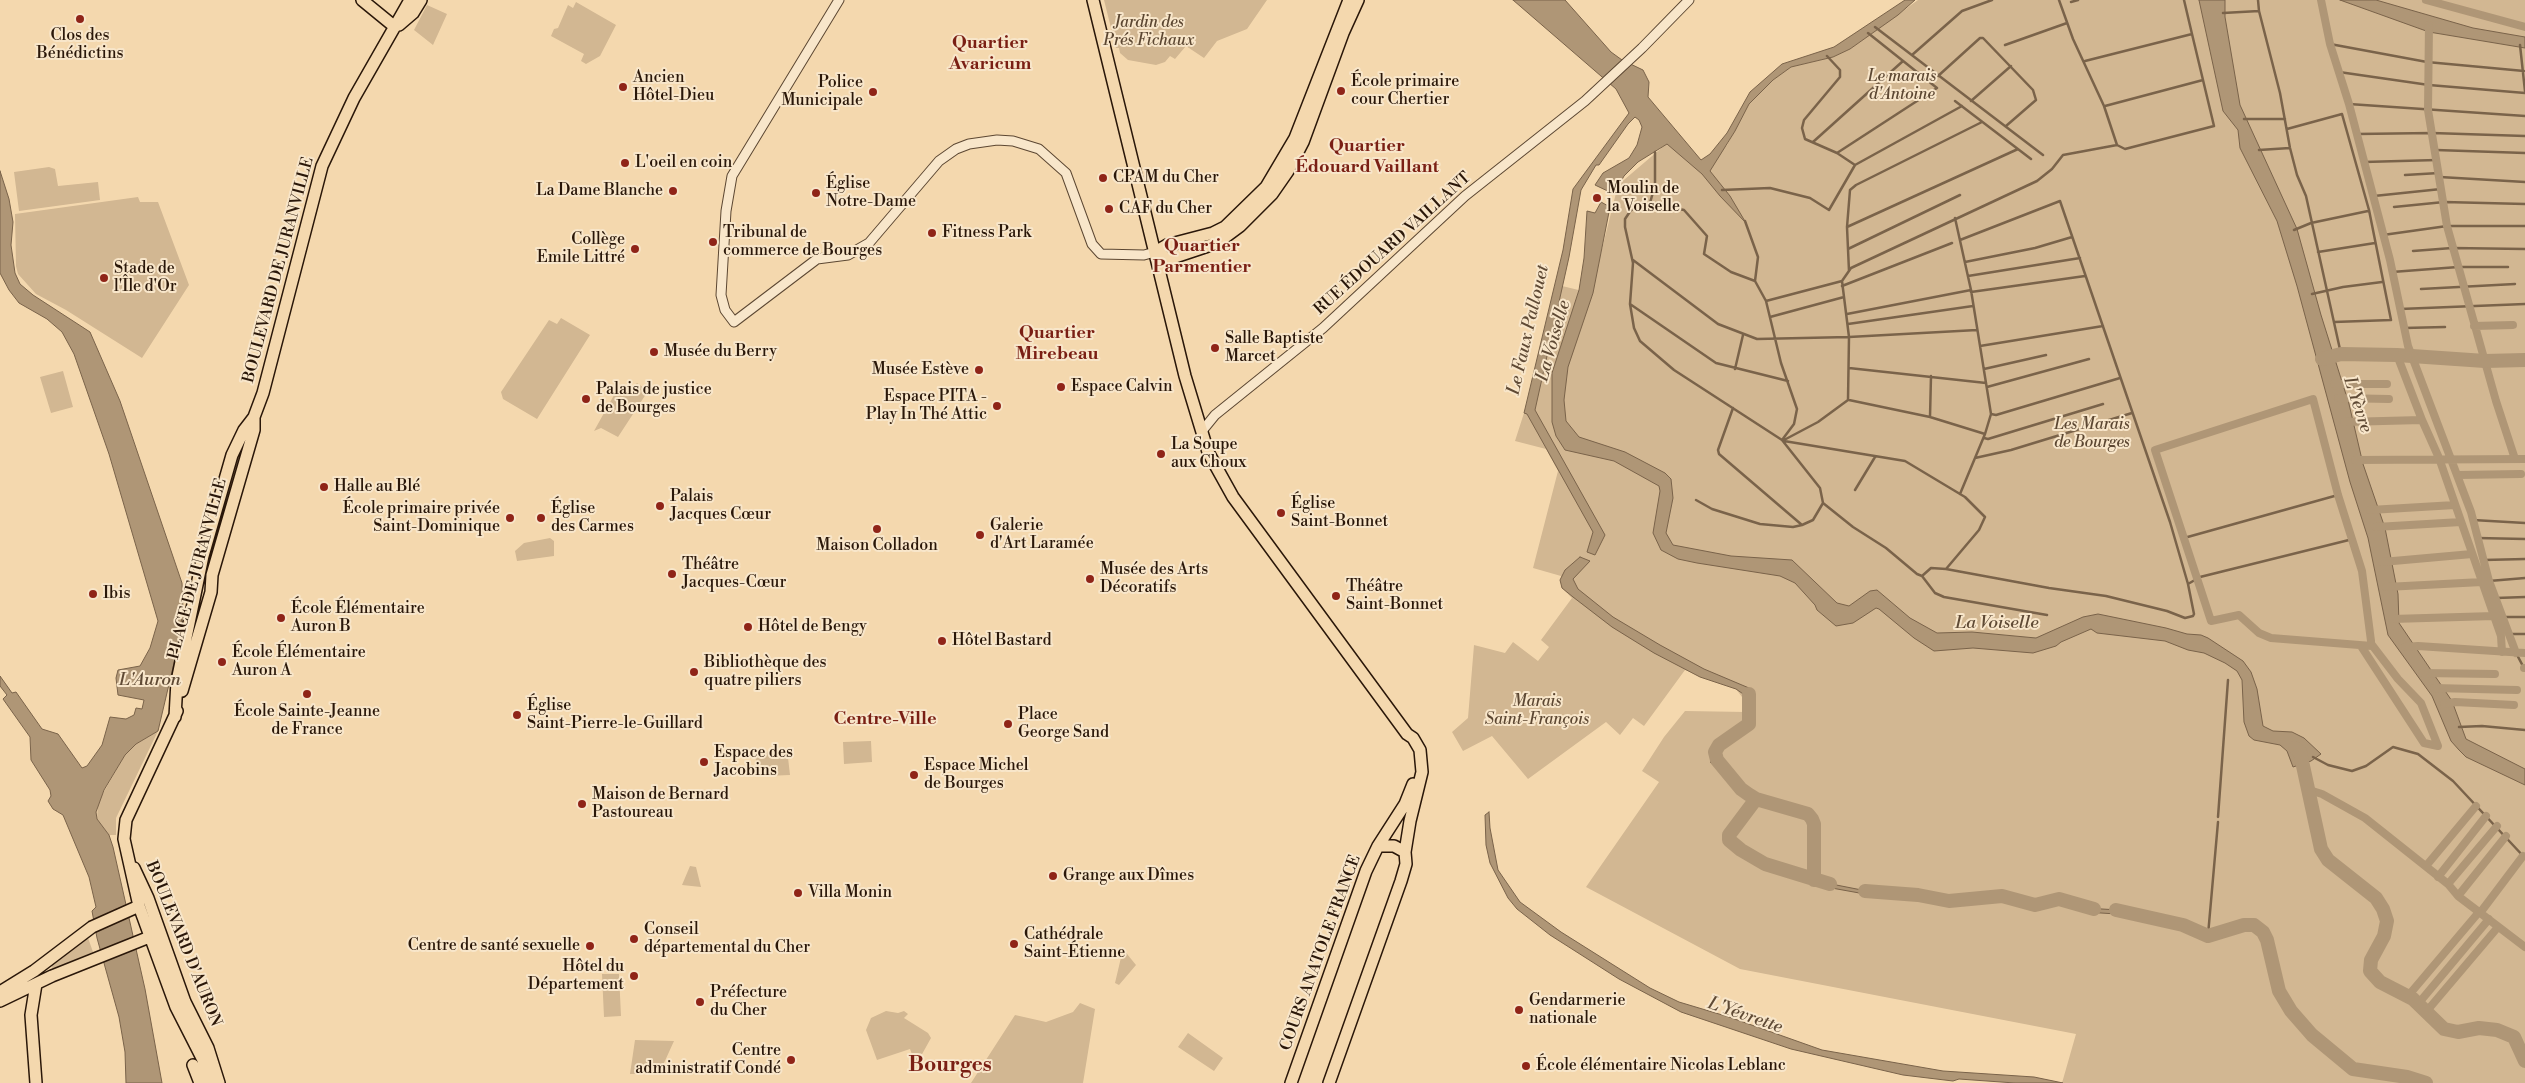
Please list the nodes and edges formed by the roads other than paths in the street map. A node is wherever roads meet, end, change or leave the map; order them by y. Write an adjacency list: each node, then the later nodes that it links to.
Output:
1 (362, 0): 9 (main road)
2 (410, 0): 9 (main road, BOULEVARD DE JURANVILLE)
3 (421, 0): 9 (main road)
4 (839, 0): 10 (street)
5 (1093, 0): 10 (main road)
6 (1349, 0): 10 (main road)
7 (1358, 0): 10 (main road)
8 (1689, 0): 11 (street, RUE ÉDOUARD VAILLANT)
9 (395, 27): 12 (main road, BOULEVARD DE JURANVILLE)
10 (1154, 252): 11 (main road)
11 (1202, 431): 14 (main road)
12 (245, 440): 13 (main road, PLACE DE JURANVILLE)
13 (175, 717): 17 (main road, BOULEVARD D'AURON)
14 (1406, 734): 15 (main road, COURS ANATOLE FRANCE); 16 (main road)
15 (1378, 846): 16 (main road); 30 (main road, COURS ANATOLE FRANCE)
16 (1405, 852): 31 (main road)
17 (127, 853): 18 (main road, BOULEVARD D'AURON); 19 (main road, BOULEVARD D'AURON)
18 (133, 909): 19 (main road, BOULEVARD D'AURON); 20 (main road)
19 (156, 931): 21 (main road); 25 (main road, BOULEVARD D'AURON); 29 (main road, BOULEVARD D'AURON)
20 (46, 962): 21 (main road); 23 (main road)
21 (52, 976): 23 (main road)
22 (0, 992): 23 (main road)
23 (25, 992): 24 (main road); 26 (main road)
24 (0, 1001)
25 (198, 1063): 27 (main road); 28 (main road)
26 (36, 1083)
27 (200, 1083)
28 (209, 1083)
29 (219, 1083)
30 (1291, 1083)
31 (1329, 1083)

